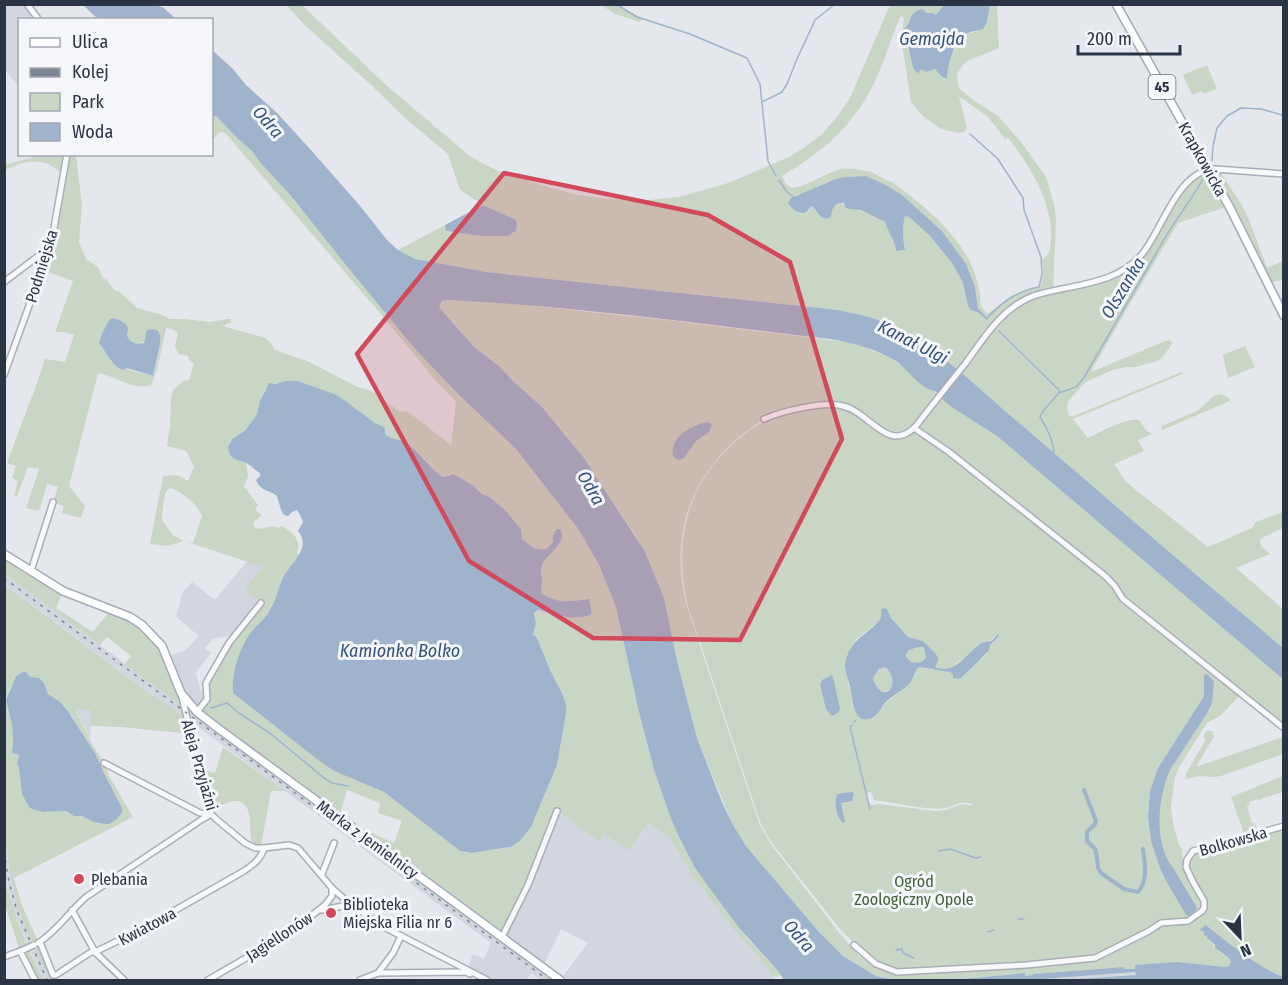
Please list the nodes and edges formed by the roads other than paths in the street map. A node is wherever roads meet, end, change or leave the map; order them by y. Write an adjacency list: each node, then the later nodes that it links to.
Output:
1 (27, 4): 3 (street)
2 (1116, 4): 5 (main road, Krapkowicka / 45)
3 (38, 18)
4 (67, 156): 7 (street, Podmiejska)
5 (1208, 169): 6 (street); 9 (main road, Krapkowicka / 45); 12 (street)
6 (1284, 174)
7 (48, 254): 8 (street); 10 (street, Podmiejska)
8 (4, 282)
9 (1284, 316)
10 (4, 375)
11 (764, 419): 12 (street)
12 (915, 427): 19 (street)
13 (53, 502): 15 (street)
14 (4, 554): 15 (main road, Aleja Przyjaźni)
15 (31, 571): 17 (main road, Aleja Przyjaźni)
16 (261, 603): 18 (street, Aleja Przyjaźni)
17 (181, 693): 18 (main road, Marka z Jemielnicy); 22 (street, Aleja Przyjaźni)
18 (197, 712): 32 (main road, Marka z Jemielnicy)
19 (1284, 728)
20 (104, 764): 22 (street)
21 (557, 811): 32 (street)
22 (211, 814): 25 (street, Aleja Przyjaźni); 29 (street)
23 (1284, 826): 34 (street, Bolkowska)
24 (334, 843): 26 (street)
25 (264, 848): 26 (street, Aleja Przyjaźni); 36 (street, Kwiatowa)
26 (322, 874): 27 (street, Aleja Przyjaźni)
27 (332, 888): 28 (street, Aleja Przyjaźni); 30 (street, Jagiellonów)
28 (349, 903): 30 (street, Jagiellonów); 31 (street, Aleja Przyjaźni)
29 (72, 910): 33 (street); 36 (street)
30 (319, 910): 42 (street, Jagiellonów)
31 (401, 936): 38 (street); 39 (street, Aleja Przyjaźni)
32 (502, 938): 45 (main road, Marka z Jemielnicy)
33 (37, 943): 35 (street, bridge); 36 (street, Kwiatowa)
34 (854, 945)
35 (23, 950): 37 (street); 40 (street)
36 (96, 952): 41 (street)
37 (4, 957)
38 (378, 973): 39 (street); 43 (street)
39 (476, 975): 44 (street, Aleja Przyjaźni)
40 (35, 981)
41 (124, 981)
42 (208, 981)
43 (360, 981)
44 (487, 981)
45 (560, 981)

